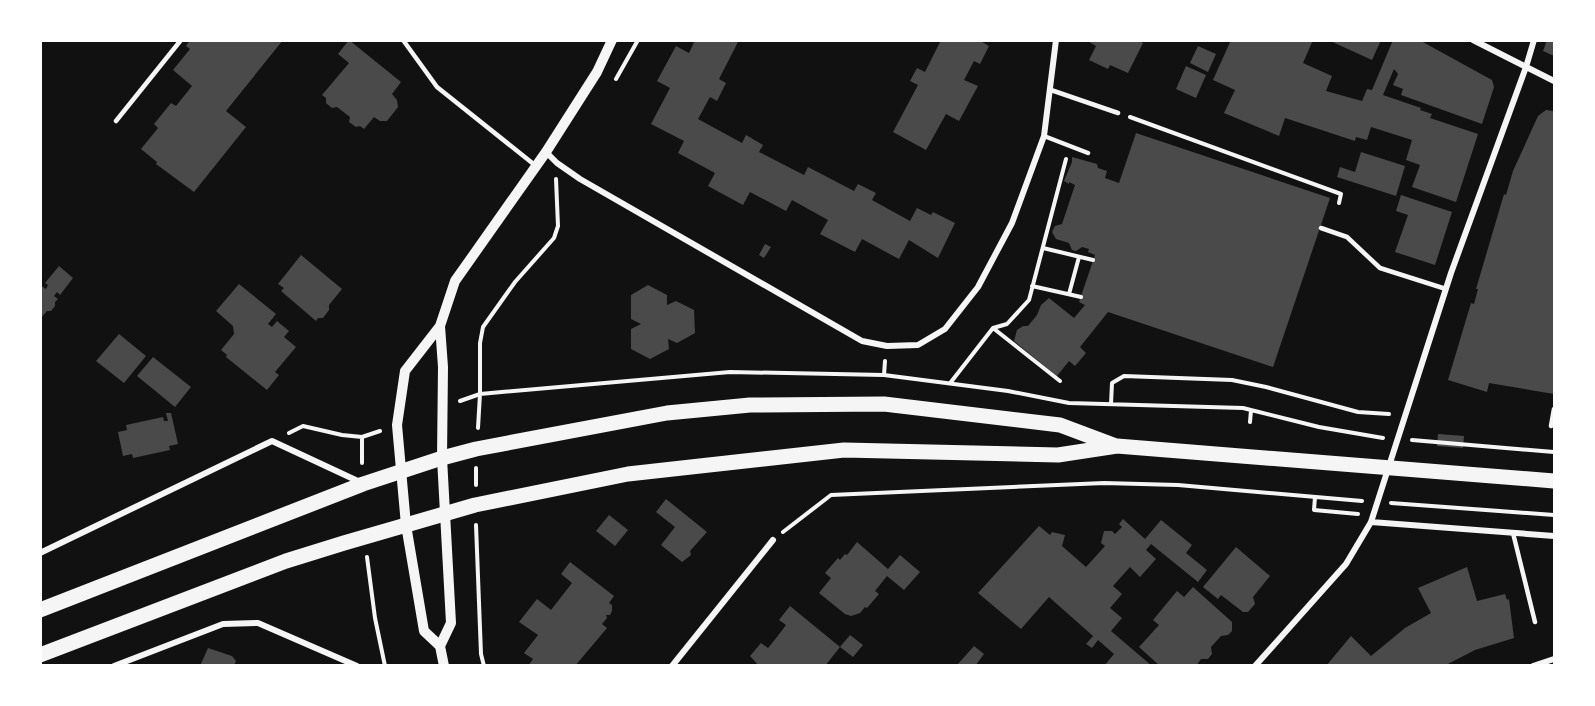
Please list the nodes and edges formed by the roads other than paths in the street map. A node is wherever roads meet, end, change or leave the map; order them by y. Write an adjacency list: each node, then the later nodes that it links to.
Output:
1 (181, 40): 11 (lane)
2 (403, 40): 15 (lane)
3 (612, 40): 13 (street)
4 (1056, 40): 9 (street)
5 (1473, 40): 7 (street)
6 (1534, 40): 7 (street)
7 (1526, 68): 8 (street); 17 (street)
8 (1554, 81)
9 (1051, 90): 10 (lane); 12 (street)
10 (1118, 113)
11 (116, 121)
12 (1044, 136): 13 (street); 14 (lane)
13 (546, 152): 15 (street)
14 (1088, 153)
15 (536, 166): 18 (street)
16 (1321, 228): 17 (lane)
17 (1446, 289): 27 (street)
18 (440, 326): 22 (street); 23 (street)
19 (1554, 409): 20 (lane)
20 (1551, 426)
21 (1117, 446): 22 (main road); 24 (main road); 26 (main road)
22 (442, 458): 23 (main road); 26 (street)
23 (400, 472): 25 (main road); 28 (street)
24 (1554, 481)
25 (363, 484): 32 (street); 33 (main road)
26 (446, 513): 28 (main road); 35 (street)
27 (1371, 522): 29 (street); 42 (street)
28 (406, 525): 35 (street); 36 (main road)
29 (1513, 533): 30 (street); 34 (lane)
30 (1554, 536)
31 (773, 540): 41 (street)
32 (40, 553)
33 (40, 610)
34 (1535, 622)
35 (440, 646): 39 (street)
36 (40, 655)
37 (1554, 659): 43 (street)
38 (117, 665): 40 (street)
39 (442, 665)
40 (357, 666)
41 (672, 666)
42 (1255, 666)
43 (1533, 666)

